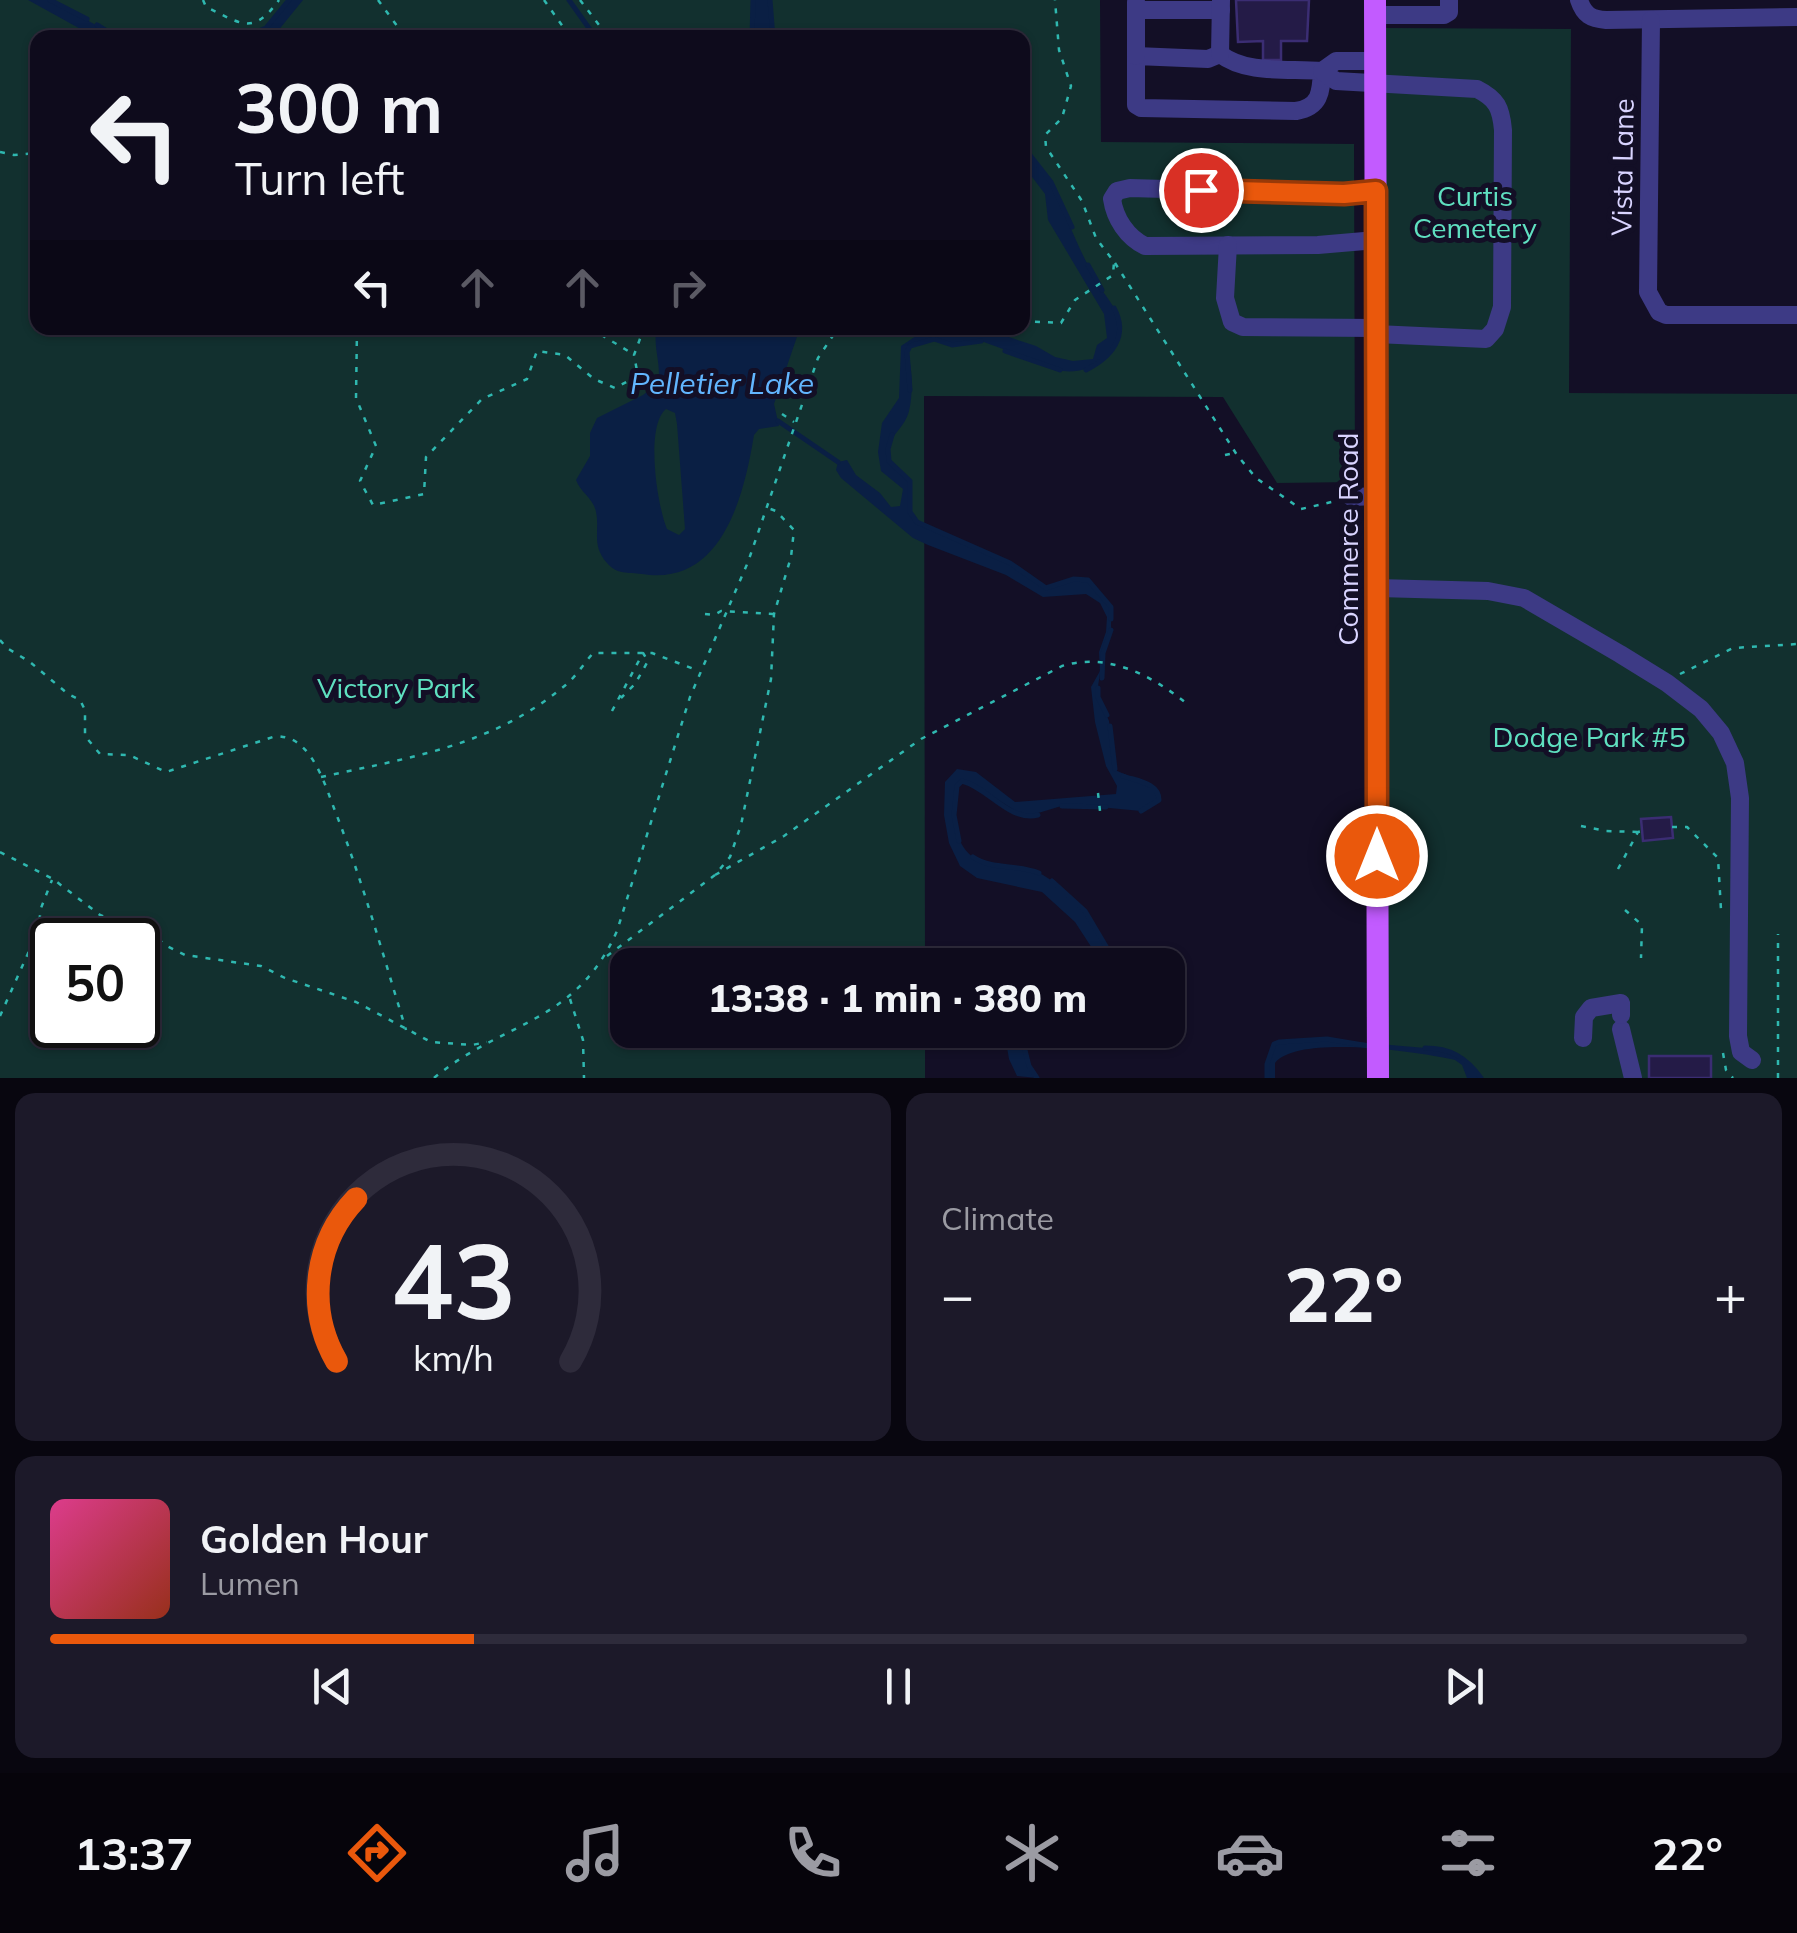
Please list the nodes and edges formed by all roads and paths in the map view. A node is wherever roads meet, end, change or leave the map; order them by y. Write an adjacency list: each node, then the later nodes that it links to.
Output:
1 (202, 0): 2 (path)
2 (279, 0)
3 (378, 0): 14 (path)
4 (544, 0): 15 (path)
5 (580, 0): 16 (path)
6 (1055, 0): 26 (path)
7 (1449, 0): 11 (street)
8 (1136, 5): 9 (street); 18 (street)
9 (1221, 5): 17 (street)
10 (1582, 6): 13 (street)
11 (1375, 8): 20 (main road, Commerce Road)
12 (1797, 17): 13 (street)
13 (1650, 20): 27 (street, Vista Lane)
14 (399, 30)
15 (565, 30)
16 (603, 30)
17 (1220, 54): 18 (street); 19 (street)
18 (1136, 56): 19 (street)
19 (1322, 71): 20 (street)
20 (1376, 73): 23 (main road, Commerce Road); 29 (street)
21 (0, 152): 22 (path)
22 (30, 153)
23 (1376, 191): 24 (main road, Commerce Road); 25 (street)
24 (1376, 240): 25 (street); 29 (main road, Commerce Road)
25 (1228, 246): 29 (street)
26 (1114, 262): 28 (path); 37 (path)
27 (1797, 315)
28 (1030, 321)
29 (1376, 331): 39 (main road, Commerce Road)
30 (357, 335): 34 (path)
31 (601, 335): 34 (path)
32 (641, 335): 34 (path)
33 (833, 335): 36 (path)
34 (634, 355)
35 (782, 414): 36 (path)
36 (795, 422): 41 (path)
37 (1236, 452): 38 (path); 40 (path)
38 (1224, 456)
39 (1378, 496): 40 (street); 42 (main road, Commerce Road)
40 (1351, 497)
41 (765, 507): 43 (path); 45 (path)
42 (1378, 588): 50 (street); 73 (main road, Commerce Road)
43 (726, 613): 44 (path); 45 (path); 49 (path)
44 (704, 614)
45 (774, 614): 61 (path)
46 (0, 640): 54 (path)
47 (1797, 644): 50 (path)
48 (643, 653): 49 (path); 51 (path); 51 (path); 54 (path)
49 (701, 671): 66 (path)
50 (1669, 680): 74 (street)
51 (621, 698): 53 (path)
52 (1186, 704): 61 (path)
53 (612, 711)
54 (321, 776): 70 (path)
55 (1098, 793): 56 (path)
56 (1100, 811)
57 (1581, 826): 60 (path)
58 (1672, 827): 64 (path)
59 (0, 852): 62 (path)
60 (1618, 869)
61 (715, 875): 66 (path)
62 (52, 879): 69 (path); 70 (path)
63 (1625, 910): 67 (path)
64 (1722, 921)
65 (1778, 934): 78 (path)
66 (605, 956): 68 (path)
67 (1641, 958)
68 (569, 998): 72 (path); 76 (path)
69 (0, 1016)
70 (406, 1030): 72 (path)
71 (1583, 1038): 77 (street)
72 (492, 1040): 75 (path)
73 (1378, 1058)
74 (1752, 1060)
75 (434, 1078)
76 (584, 1078)
77 (1633, 1078)
78 (1778, 1078)

